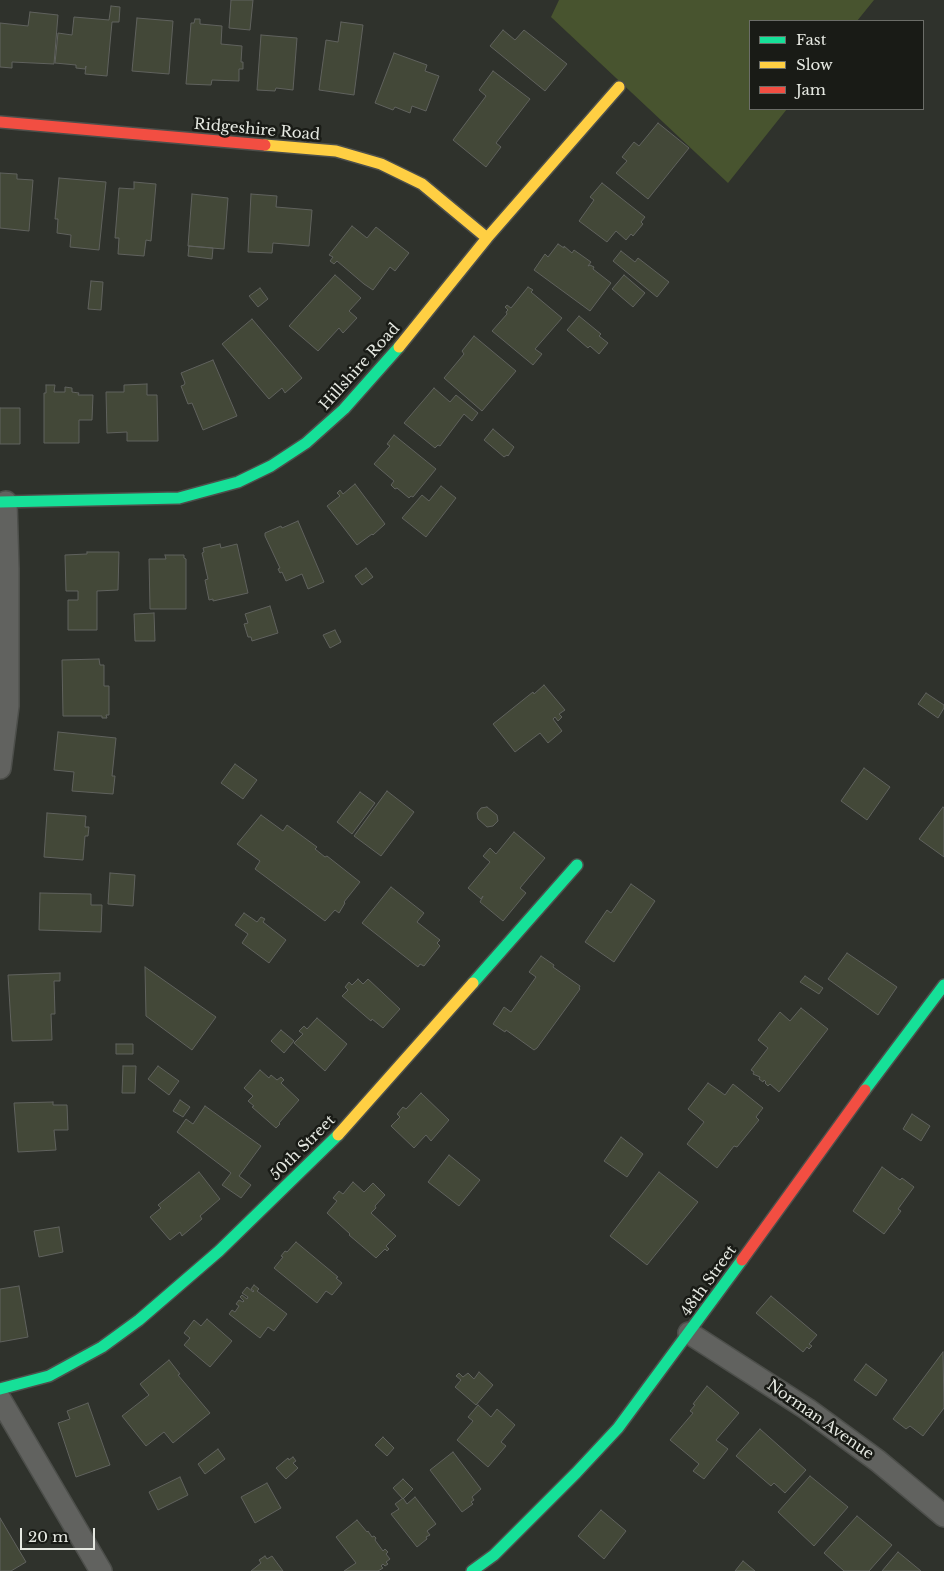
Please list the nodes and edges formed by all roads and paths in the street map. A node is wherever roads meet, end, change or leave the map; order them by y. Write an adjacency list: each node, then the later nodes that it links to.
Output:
1 (619, 88): 3 (street, Hillshire Road)
2 (0, 122): 3 (street, Ridgeshire Road)
3 (487, 238): 4 (street, Hillshire Road)
4 (3, 502): 5 (street)
5 (0, 768)
6 (577, 865): 9 (street, 50th Street)
7 (944, 985): 8 (street, 48th Street)
8 (689, 1333): 11 (street, Norman Avenue); 13 (street, 48th Street)
9 (0, 1389)
10 (0, 1399): 12 (street)
11 (944, 1516)
12 (100, 1571)
13 (472, 1571)

